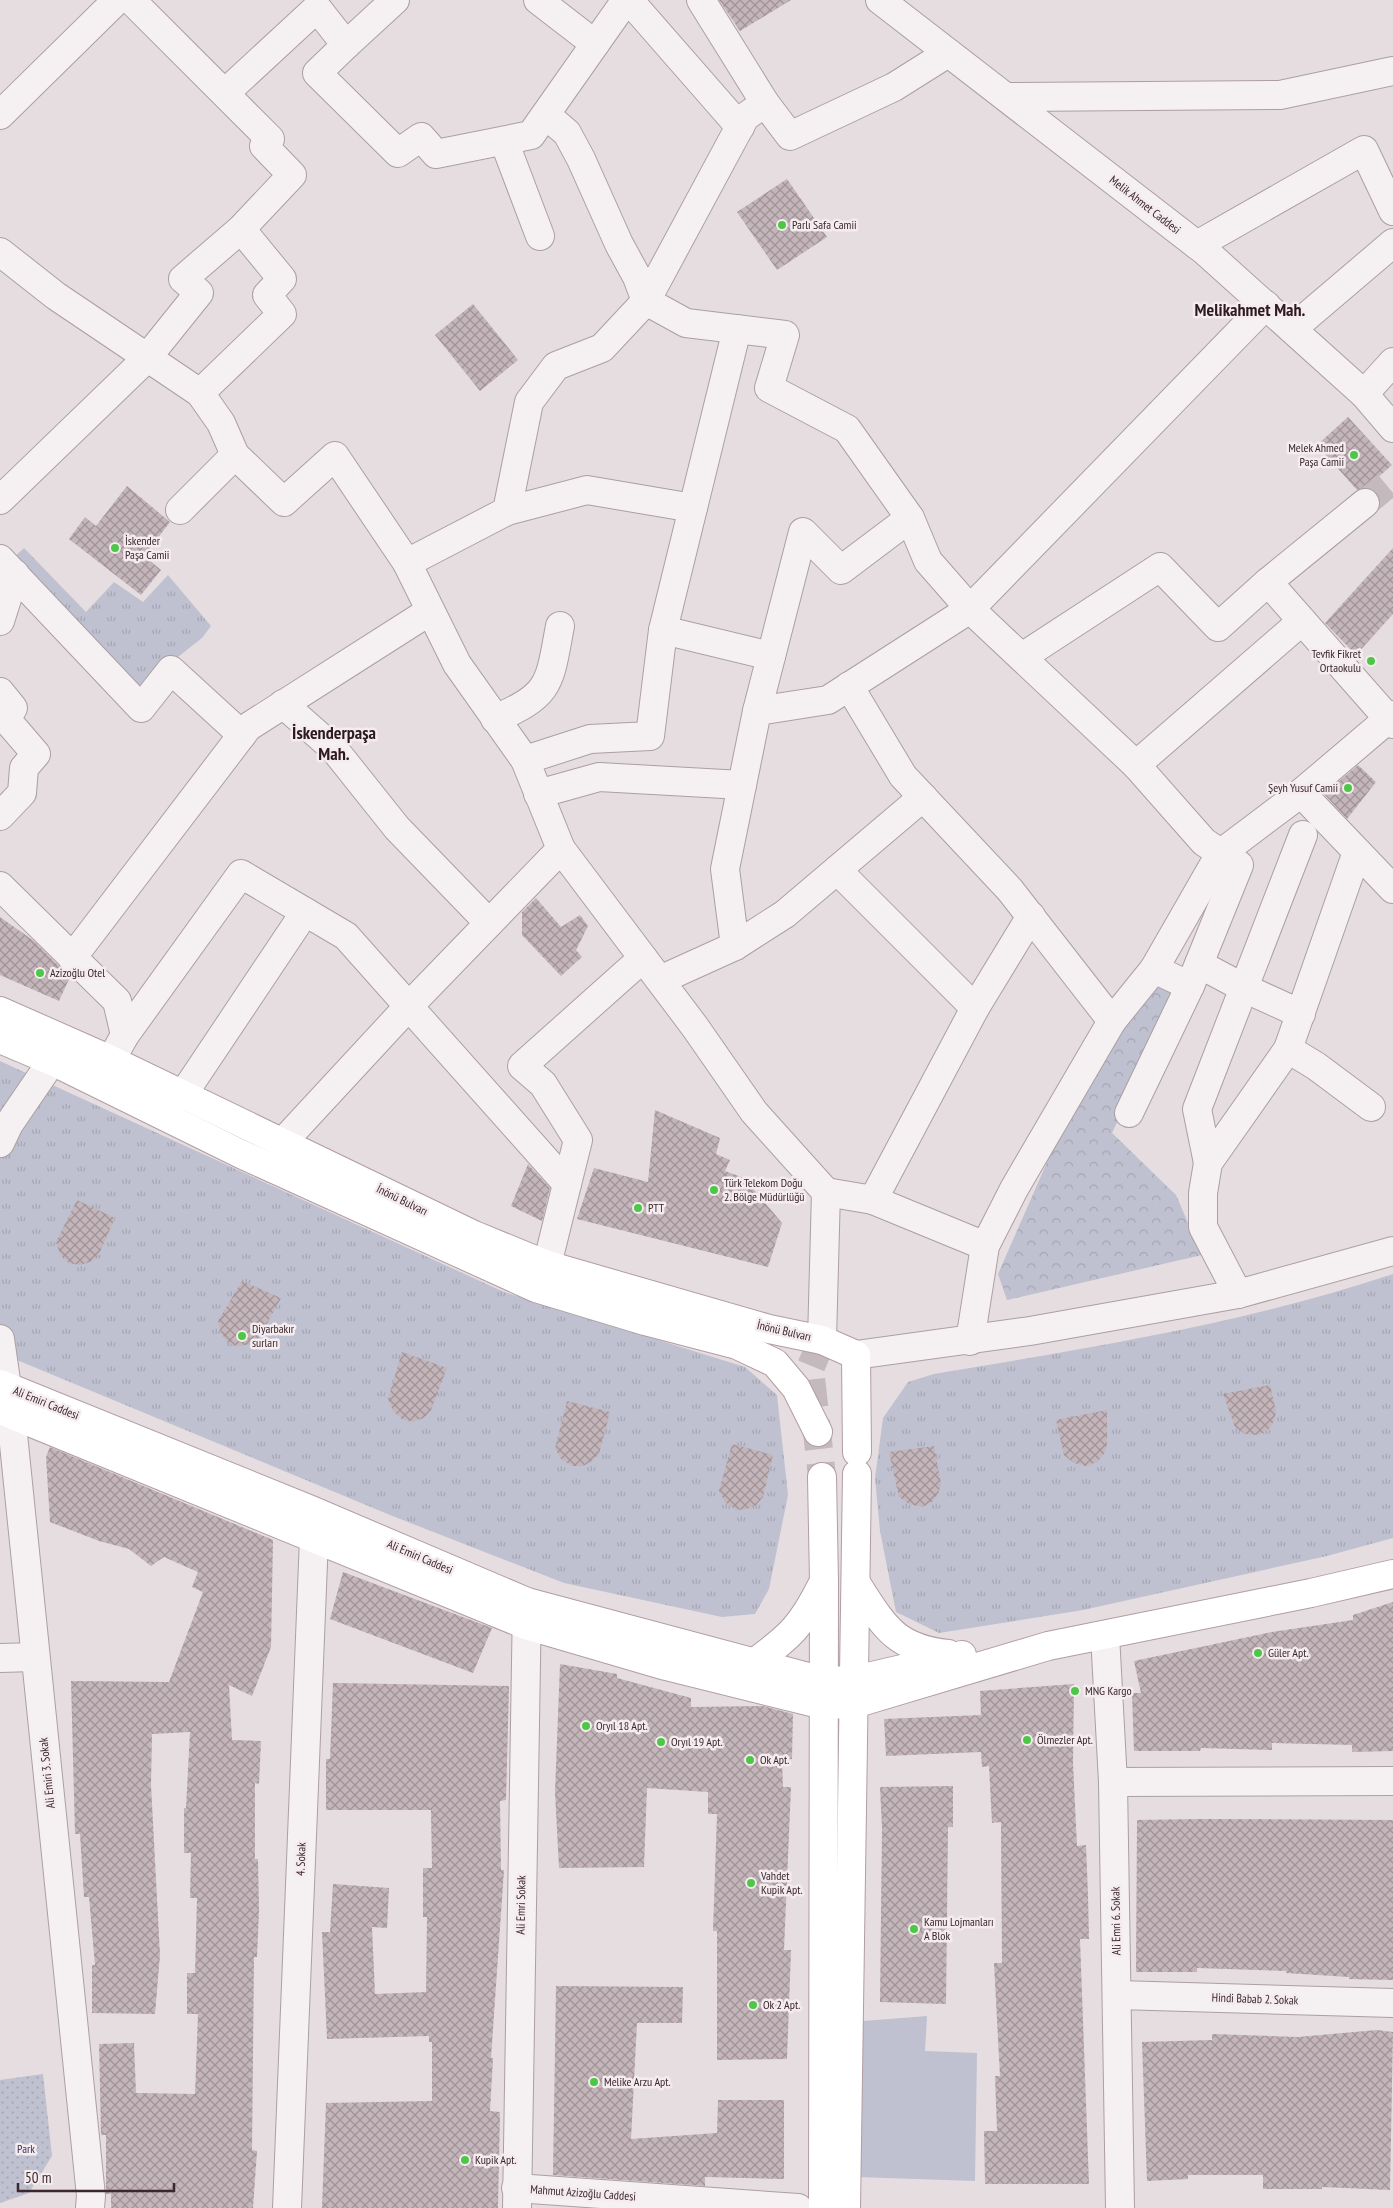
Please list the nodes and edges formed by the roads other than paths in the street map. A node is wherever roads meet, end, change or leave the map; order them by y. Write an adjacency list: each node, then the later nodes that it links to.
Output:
1 (117, 0): 15 (street)
2 (131, 0): 12 (street)
3 (395, 0): 9 (street)
4 (538, 0): 8 (street)
5 (628, 0): 8 (street); 17 (street)
6 (701, 0): 14 (street)
7 (880, 0): 10 (street, Melik Ahmet Caddesi)
8 (595, 44): 16 (street)
9 (346, 45): 12 (street); 18 (street)
10 (948, 53): 13 (street, Melik Ahmet Caddesi); 14 (street)
11 (1393, 71): 13 (street)
12 (225, 92): 20 (street)
13 (1006, 97): 23 (street, Melik Ahmet Caddesi)
14 (765, 102): 17 (street)
15 (0, 115)
16 (546, 115): 18 (street); 25 (street)
17 (740, 127): 25 (street)
18 (504, 140): 21 (street)
19 (1391, 201): 23 (street)
20 (241, 229): 29 (street); 31 (street)
21 (540, 236)
22 (1393, 243): 28 (street)
23 (1197, 245): 26 (street, Melik Ahmet Caddesi)
24 (0, 252): 29 (street)
25 (646, 301): 27 (street); 39 (street)
26 (1266, 305): 28 (street, Melik Ahmet Caddesi); 44 (street)
27 (737, 329): 37 (street); 40 (street)
28 (1292, 329): 32 (street, Melik Ahmet Caddesi)
29 (146, 359): 31 (street); 35 (street)
30 (1393, 362): 32 (street)
31 (200, 393): 34 (street)
32 (1364, 394): 33 (street, Melik Ahmet Caddesi)
33 (1393, 428)
34 (235, 455): 38 (street); 41 (street)
35 (0, 500)
36 (1365, 503): 43 (street)
37 (693, 508): 39 (street); 49 (street)
38 (180, 510)
39 (507, 511): 41 (street)
40 (910, 518): 44 (street); 50 (street)
41 (407, 563): 45 (street)
42 (7, 567): 47 (street); 58 (street)
43 (1268, 582): 46 (street); 51 (street)
44 (970, 609): 51 (street); 52 (street)
45 (430, 611): 54 (street); 56 (street)
46 (1302, 620): 57 (street); 60 (street)
47 (0, 621)
48 (560, 626): 56 (street)
49 (663, 630): 50 (street); 59 (street)
50 (771, 656): 55 (street)
51 (1022, 657): 60 (street)
52 (849, 686): 55 (street); 64 (street)
53 (0, 692): 65 (street)
54 (283, 704): 58 (street); 75 (street)
55 (757, 711): 61 (street)
56 (495, 719): 59 (street)
57 (1392, 719): 62 (street)
58 (242, 735): 77 (street)
59 (525, 760): 63 (street)
60 (1136, 765): 69 (street)
61 (742, 785): 63 (street); 76 (street)
62 (1301, 793): 68 (street); 69 (street)
63 (538, 794): 67 (street)
64 (923, 797): 70 (street); 74 (street)
65 (0, 816)
66 (1303, 836): 82 (street)
67 (561, 849): 75 (street); 78 (street)
68 (1358, 852): 72 (street); 86 (street)
69 (1220, 854): 79 (street); 80 (street)
70 (837, 870): 76 (street); 84 (street)
71 (0, 886): 77 (street)
72 (1393, 889)
73 (305, 912): 83 (street); 88 (street); 93 (street)
74 (1031, 916): 84 (street); 87 (street)
75 (489, 923): 83 (street)
76 (735, 946): 81 (street)
77 (72, 958): 88 (street)
78 (644, 958): 81 (street); 99 (street)
79 (1154, 969): 80 (street); 87 (street)
80 (1195, 975): 82 (street); 95 (street)
81 (660, 980): 100 (street)
82 (1244, 988): 86 (street); 98 (street)
83 (407, 1008): 97 (street); 99 (street)
84 (975, 1008): 101 (street)
85 (0, 1011): 91 (main road, İnönü Bulvarı)
86 (1301, 1014): 90 (street)
87 (1112, 1021): 102 (street)
88 (125, 1035): 91 (street)
89 (0, 1039): 92 (main road)
90 (1288, 1049): 94 (street); 98 (street)
91 (111, 1060): 93 (main road, İnönü Bulvarı)
92 (52, 1061): 96 (street); 111 (main road)
93 (182, 1096): 97 (main road, İnönü Bulvarı)
94 (1370, 1108)
95 (1129, 1112)
96 (0, 1143)
97 (282, 1143): 104 (main road, İnönü Bulvarı)
98 (1208, 1162): 105 (street)
99 (567, 1184): 104 (street)
100 (826, 1192): 101 (street); 107 (street)
101 (873, 1200): 102 (street)
102 (985, 1246): 108 (street)
103 (1393, 1251): 105 (street)
104 (547, 1265): 107 (main road, İnönü Bulvarı)
105 (1238, 1294): 108 (street)
106 (0, 1339): 110 (street, Ali Emiri 3. Sokak)
107 (822, 1340): 109 (main road, İnönü Bulvarı)
108 (970, 1341): 109 (street)
109 (856, 1355): 117 (main road)
110 (4, 1399): 113 (main road, Ali Emiri Caddesi); 114 (main road); 122 (street, Ali Emiri 3. Sokak)
111 (818, 1432)
112 (822, 1477): 116 (main road)
113 (311, 1510): 114 (street, 4. Sokak); 118 (main road, Ali Emiri Caddesi)
114 (314, 1538): 118 (main road); 133 (street, 4. Sokak)
115 (1393, 1574): 119 (main road)
116 (824, 1581): 124 (main road); 126 (main road)
117 (856, 1583): 121 (main road); 125 (main road)
118 (527, 1614): 124 (main road, Ali Emiri Caddesi); 126 (main road); 131 (street, Ali Emri Sokak)
119 (1105, 1635): 120 (main road); 128 (street, Ali Emri 6. Sokak)
120 (1048, 1646): 121 (main road); 125 (main road)
121 (960, 1656): 125 (main road)
122 (35, 1657): 123 (street); 132 (street, Ali Emiri 3. Sokak)
123 (0, 1658)
124 (755, 1662): 126 (main road, Ali Emiri Caddesi)
125 (854, 1692): 126 (main road, Ali Emiri Caddesi); 136 (main road)
126 (823, 1693): 135 (main road)
127 (1393, 1781): 128 (street)
128 (1113, 1782): 129 (street, Ali Emri 6. Sokak)
129 (1118, 1995): 130 (street, Hindi Babab 2. Sokak); 137 (street, Ali Emri 6. Sokak)
130 (1393, 2003)
131 (517, 2198): 134 (street, Mahmut Azizoğlu Caddesi)
132 (86, 2204)
133 (287, 2208)
134 (798, 2208)
135 (823, 2208)
136 (846, 2208)
137 (1120, 2208)

